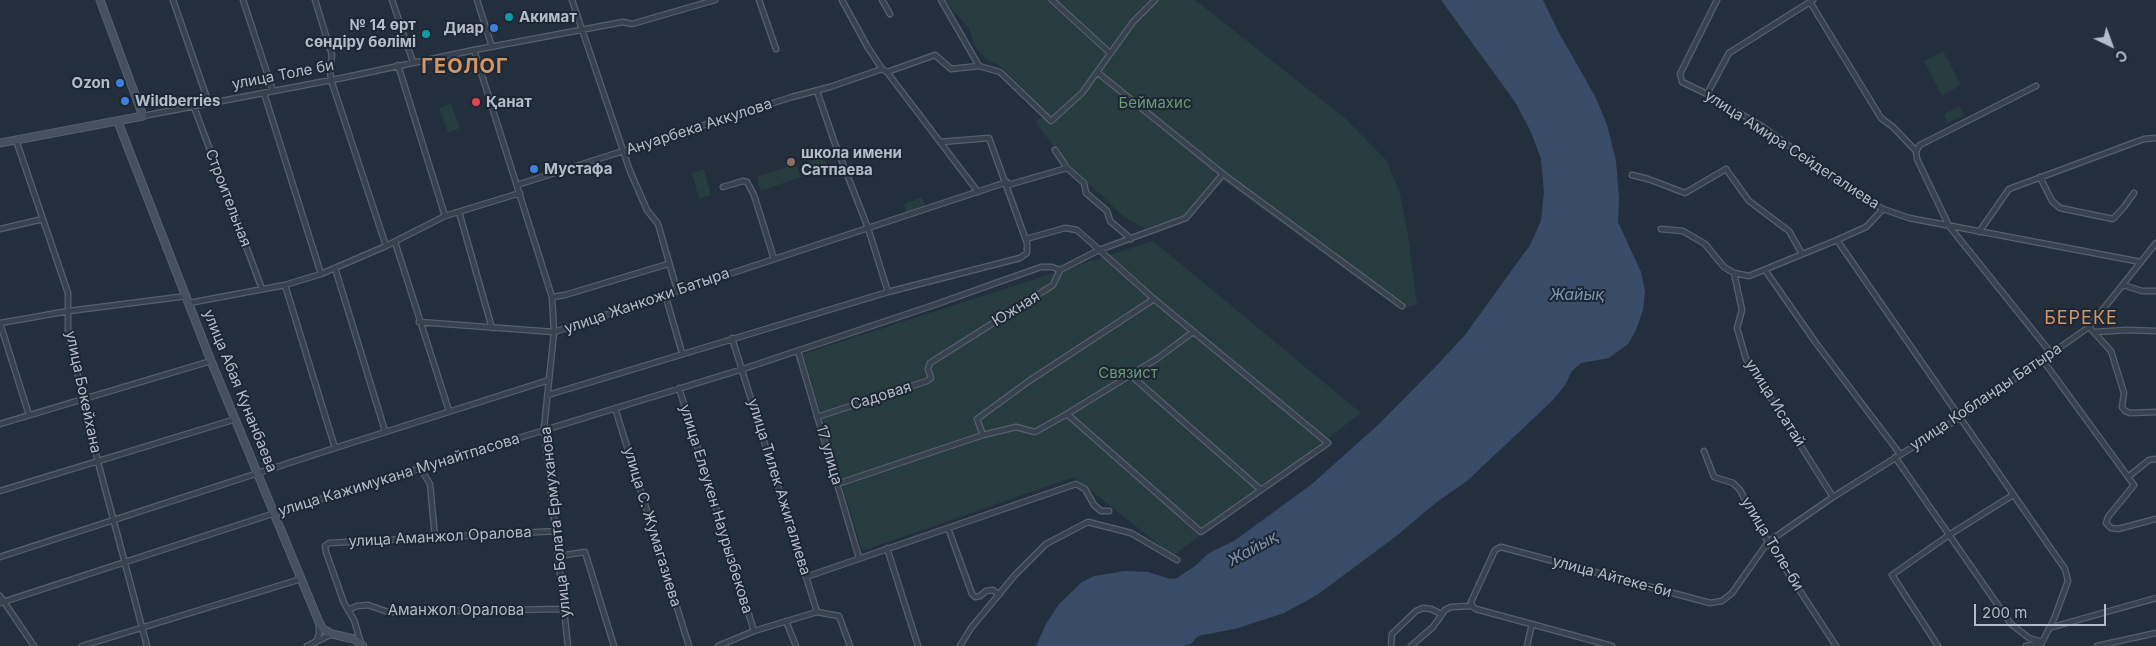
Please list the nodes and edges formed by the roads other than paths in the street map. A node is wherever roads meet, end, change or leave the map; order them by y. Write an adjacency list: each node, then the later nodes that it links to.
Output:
1 (100, 0): 37 (street)
2 (173, 0): 35 (street)
3 (243, 0): 32 (street)
4 (315, 0): 29 (street)
5 (392, 0): 23 (street)
6 (476, 0): 19 (street)
7 (572, 0): 18 (street)
8 (715, 0): 18 (street, улица Толе би)
9 (759, 0): 20 (street)
10 (842, 0): 26 (street)
11 (882, 0): 17 (street)
12 (941, 0): 25 (street)
13 (1052, 0): 22 (street)
14 (1155, 0): 22 (street)
15 (1717, 0): 34 (street, улица Амира Сейдегалиева)
16 (1811, 1): 34 (street); 45 (street)
17 (890, 14)
18 (581, 30): 19 (street, улица Толе би); 44 (street)
19 (492, 47): 21 (street, улица Толе би)
20 (776, 49)
21 (474, 50): 23 (street, улица Толе би); 51 (street, улица Болата Ермуханова)
22 (1110, 53): 28 (street)
23 (413, 62): 24 (street, улица Толе би)
24 (398, 65): 29 (street, улица Толе би); 58 (street)
25 (979, 66): 27 (street); 28 (street)
26 (882, 69): 27 (street); 31 (street, Ануарбека Аккулова)
27 (887, 72): 41 (street)
28 (1097, 72): 47 (street)
29 (331, 80): 32 (street, улица Толе би); 70 (street)
30 (2036, 86): 45 (street)
31 (817, 91): 44 (street, Ануарбека Аккулова); 61 (street)
32 (273, 92): 33 (street, улица Толе би)
33 (264, 93): 35 (street, улица Толе би); 81 (street)
34 (1707, 94): 56 (street, улица Амира Сейдегалиева)
35 (209, 104): 36 (street, улица Толе би)
36 (194, 107): 37 (street, улица Толе би); 85 (street, Строительная)
37 (143, 116): 38 (street, улица Толе би)
38 (118, 122): 40 (street, улица Толе би); 91 (street, улица Абая Кунанбаева)
39 (2156, 138): 49 (street)
40 (16, 140): 42 (street, улица Толе би); 59 (street, улица Бокейхана)
41 (940, 142): 50 (street); 53 (street)
42 (0, 143)
43 (1055, 150): 46 (street)
44 (623, 151): 51 (street, Ануарбека Аккулова); 77 (street)
45 (1916, 151): 60 (street)
46 (1067, 168): 50 (street, улица Жанкожи Батыра); 65 (street)
47 (1224, 174): 65 (street, Южная); 93 (street)
48 (1632, 175): 74 (street)
49 (2040, 177): 55 (street); 64 (street)
50 (1007, 184): 53 (street, улица Жанкожи Батыра); 67 (street)
51 (517, 185): 54 (street, улица Болата Ермуханова)
52 (722, 187): 75 (street)
53 (978, 192): 61 (street, улица Жанкожи Батыра)
54 (520, 193): 57 (street); 90 (street, улица Болата Ермуханова)
55 (2134, 193)
56 (1883, 209): 60 (street, улица Амира Сейдегалиева); 66 (street)
57 (459, 212): 58 (street); 98 (street)
58 (445, 216): 68 (street)
59 (43, 219): 62 (street); 94 (street, улица Бокейхана)
60 (1949, 226): 64 (street, улица Амира Сейдегалиева); 106 (street)
61 (868, 228): 75 (street, улица Жанкожи Батыра); 87 (street)
62 (0, 229)
63 (1660, 229): 82 (street)
64 (1979, 232): 76 (street, улица Амира Сейдегалиева)
65 (1131, 239): 71 (street, Южная)
66 (1837, 240): 74 (street); 122 (street)
67 (1026, 241): 71 (street); 87 (street)
68 (395, 242): 70 (street); 95 (street)
69 (2156, 243): 72 (street, улица Кобланды Батыра)
70 (386, 246): 78 (street)
71 (1099, 250): 79 (street, Южная); 92 (street)
72 (2149, 252): 73 (street); 76 (street, улица Кобланды Батыра)
73 (2156, 252)
74 (1802, 254): 80 (street)
75 (774, 259): 86 (street, улица Жанкожи Батыра)
76 (2141, 262): 84 (street, улица Кобланды Батыра)
77 (668, 264): 86 (street); 90 (street)
78 (335, 268): 81 (street); 125 (street)
79 (1060, 270): 104 (street, улица Кажимукана Мунайтпасова); 109 (street, Южная)
80 (1764, 270): 82 (street); 130 (street)
81 (322, 274): 83 (street)
82 (1734, 274): 141 (street, улица Исатай)
83 (286, 285): 85 (street); 128 (street)
84 (2123, 285): 88 (street); 97 (street, улица Кобланды Батыра)
85 (262, 288): 91 (street)
86 (677, 290): 89 (street, улица Жанкожи Батыра)
87 (888, 292): 103 (street)
88 (2156, 292)
89 (665, 294): 100 (street, улица Жанкожи Батыра); 105 (street)
90 (552, 297): 100 (street, улица Болата Ермуханова)
91 (188, 300): 94 (street); 108 (street, улица Абая Кунанбаева)
92 (1154, 300): 101 (street); 127 (street)
93 (1402, 306)
94 (69, 311): 96 (street); 115 (street, улица Бокейхана)
95 (419, 322): 98 (street, улица Жанкожи Батыра); 117 (street)
96 (0, 323): 120 (street)
97 (2089, 327): 102 (street); 106 (street, улица Кобланды Батыра)
98 (492, 328): 100 (street, улица Жанкожи Батыра)
99 (2156, 331): 102 (street)
100 (554, 332): 112 (street, улица Болата Ермуханова)
101 (1193, 332): 111 (street); 138 (street)
102 (2095, 332): 118 (street)
103 (732, 338): 105 (street); 110 (street, улица Тилек Ажигалиева)
104 (798, 351): 110 (street, улица Кажимукана Мунайтпасова); 121 (street, 17 улица)
105 (682, 353): 114 (street)
106 (2051, 353): 107 (street, улица Кобланды Батыра)
107 (2042, 360): 122 (street, улица Кобланды Батыра); 136 (street)
108 (211, 361): 115 (street); 123 (street, улица Абая Кунанбаева)
109 (928, 366): 121 (street, Садовая)
110 (743, 369): 113 (street, улица Кажимукана Мунайтпасова); 157 (street, улица Тилек Ажигалиева)
111 (1132, 373): 119 (street); 138 (street)
112 (549, 380): 114 (street, улица Болата Ермуханова); 117 (street)
113 (679, 388): 116 (street, улица Кажимукана Мунайтпасова); 173 (street, улица Елеукен Наурызбекова)
114 (548, 395): 126 (street, улица Болата Ермуханова)
115 (84, 399): 120 (street); 133 (street, улица Бокейхана)
116 (615, 408): 126 (street, улица Кажимукана Мунайтпасова); 185 (street, улица С. Жумагазиева)
117 (449, 411): 125 (street)
118 (2156, 412)
119 (1067, 414): 127 (street); 138 (street)
120 (29, 415): 124 (street)
121 (817, 417): 137 (street, 17 улица)
122 (1959, 418): 130 (street, улица Кобланды Батыра); 140 (street)
123 (236, 419): 133 (street); 135 (street, улица Абая Кунанбаева)
124 (0, 424)
125 (386, 431): 128 (street)
126 (545, 431): 134 (street, улица Кажимукана Мунайтпасова); 147 (street, улица Болата Ермуханова)
127 (983, 435): 137 (street)
128 (335, 448): 135 (street)
129 (1704, 451): 150 (street, улица Толе-би)
130 (1900, 454): 131 (street, улица Кобланды Батыра)
131 (1895, 457): 141 (street, улица Кобланды Батыра); 148 (street)
132 (2156, 458): 136 (street)
133 (98, 462): 139 (street); 145 (street, улица Бокейхана)
134 (420, 468): 143 (street, улица Кажимукана Мунайтпасова); 149 (street)
135 (259, 472): 143 (street, улица Абая Кунанбаева); 145 (street)
136 (2128, 477): 144 (street)
137 (837, 484): 154 (street, 17 улица)
138 (1262, 490)
139 (0, 491)
140 (2013, 495): 148 (street); 172 (street)
141 (1833, 497): 150 (street, улица Кобланды Батыра)
142 (1109, 511): 146 (street)
143 (275, 513): 156 (street, улица Кажимукана Мунайтпасова); 158 (street, улица Абая Кунанбаева)
144 (2156, 519)
145 (113, 520): 153 (street); 156 (street, улица Бокейхана)
146 (948, 528): 151 (street); 159 (street)
147 (556, 531): 149 (street, улица Аманжол Оралова); 152 (street, улица Болата Ермуханова)
148 (1949, 535): 177 (street); 196 (street)
149 (435, 538): 165 (street, улица Аманжол Оралова)
150 (1768, 542): 163 (street, улица Айтеке-би); 195 (street, улица Толе-би)
151 (887, 548): 154 (street); 189 (street)
152 (559, 556): 164 (street, улица Болата Ермуханова); 184 (street)
153 (0, 557)
154 (859, 558): 157 (street)
155 (1177, 560): 159 (street)
156 (124, 561): 162 (street, улица Кажимукана Мунайтпасова); 171 (street, улица Бокейхана)
157 (806, 576): 166 (street, улица Тилек Ажигалиева)
158 (301, 579): 169 (street, улица Абая Кунанбаева); 171 (street)
159 (999, 595): 190 (street)
160 (0, 596): 162 (street)
161 (2156, 598): 172 (street)
162 (2, 602): 179 (street)
163 (1474, 607): 167 (street); 170 (street)
164 (564, 609): 165 (street, Аманжол Оралова); 183 (street, улица Болата Ермуханова)
165 (348, 610): 178 (street)
166 (817, 612): 168 (street); 188 (street)
167 (1441, 614): 191 (street); 192 (street)
168 (786, 621): 173 (street); 187 (street)
169 (319, 622): 175 (street, улица Абая Кунанбаева); 176 (street)
170 (1532, 624): 193 (street); 194 (street)
171 (142, 627): 180 (street); 181 (street, улица Бокейхана)
172 (2049, 628): 177 (street)
173 (754, 631): 186 (street)
174 (2156, 633): 198 (street)
175 (332, 634): 176 (street); 178 (street, улица Абая Кунанбаева)
176 (316, 642): 182 (street)
177 (2041, 644): 197 (street)
178 (362, 645)
179 (34, 646)
180 (82, 646)
181 (147, 646)
182 (306, 646)
183 (568, 646)
184 (614, 646)
185 (689, 646)
186 (718, 646)
187 (796, 646)
188 (850, 646)
189 (918, 646)
190 (960, 646)
191 (1391, 646)
192 (1410, 646)
193 (1527, 646)
194 (1612, 646)
195 (1836, 646)
196 (1938, 646)
197 (2026, 646)
198 (2097, 646)

